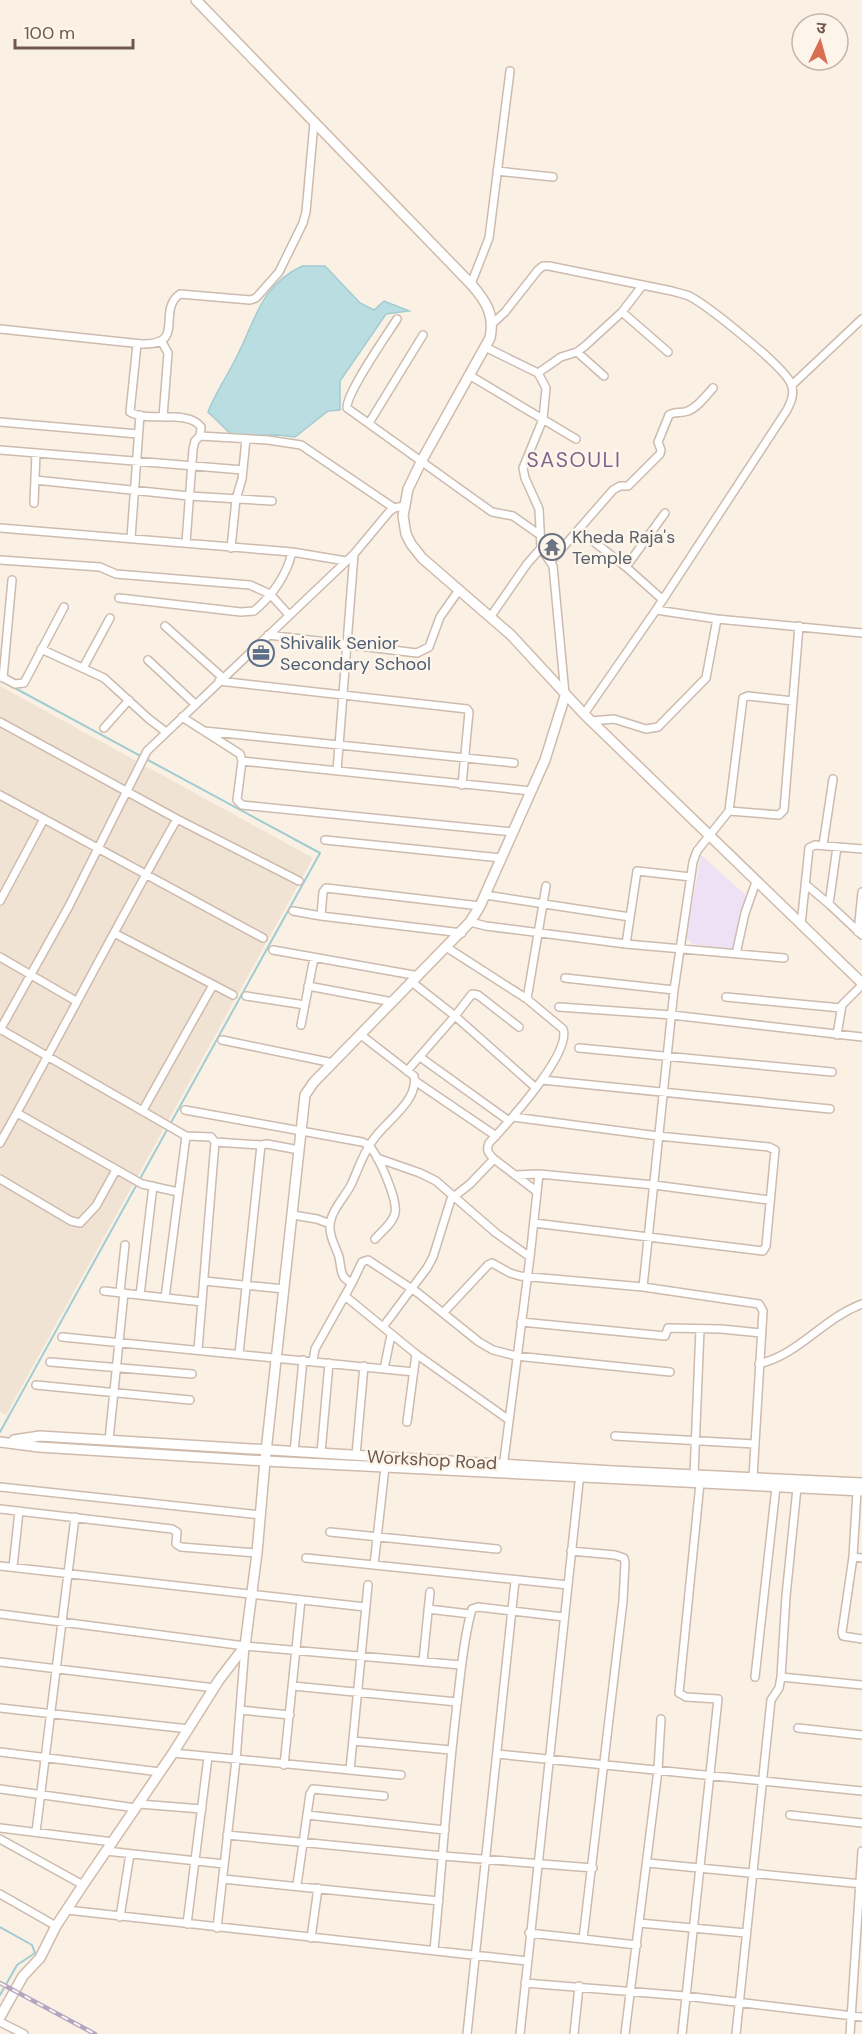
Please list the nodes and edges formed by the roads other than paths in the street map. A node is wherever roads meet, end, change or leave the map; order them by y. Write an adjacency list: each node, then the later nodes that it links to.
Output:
1 (199, 2): 3 (main road)
2 (510, 71): 4 (street)
3 (314, 123): 6 (main road); 14 (street)
4 (497, 171): 5 (street); 6 (street)
5 (552, 177)
6 (471, 284): 11 (main road)
7 (642, 286): 8 (street); 11 (street); 22 (street)
8 (622, 312): 17 (street); 18 (street)
9 (397, 319): 28 (street)
10 (862, 319): 22 (street)
11 (492, 324): 16 (main road)
12 (0, 329): 15 (street)
13 (423, 335): 28 (street)
14 (162, 342): 15 (street); 25 (street)
15 (137, 344): 24 (street)
16 (485, 347): 19 (street); 20 (main road)
17 (577, 352): 19 (street); 21 (street)
18 (668, 352)
19 (538, 373): 26 (street)
20 (469, 375): 26 (street); 36 (main road)
21 (604, 376)
22 (792, 385): 64 (street)
23 (713, 388): 48 (street)
24 (140, 415): 25 (street); 29 (street)
25 (163, 417): 30 (street)
26 (543, 419): 32 (street); 49 (street)
27 (0, 422): 29 (street)
28 (369, 423): 36 (street)
29 (138, 434): 35 (street)
30 (200, 436): 31 (street); 37 (street)
31 (246, 439): 38 (street); 45 (street)
32 (576, 439)
33 (0, 450): 34 (street)
34 (36, 453): 35 (street); 39 (street)
35 (137, 460): 37 (street); 40 (street)
36 (422, 460): 45 (main road); 49 (street)
37 (192, 466): 38 (street); 41 (street)
38 (243, 470): 42 (street)
39 (35, 480): 40 (street); 44 (street)
40 (136, 490): 41 (street); 50 (street)
41 (189, 496): 42 (street); 51 (street)
42 (236, 499): 43 (street); 52 (street)
43 (272, 501)
44 (34, 503)
45 (399, 507): 55 (street); 61 (main road)
46 (665, 513): 59 (street)
47 (0, 528): 50 (street)
48 (579, 530): 58 (street); 59 (street)
49 (540, 535): 53 (street)
50 (131, 538): 51 (street)
51 (186, 543): 52 (street)
52 (231, 548): 54 (street)
53 (541, 548): 58 (street); 70 (street)
54 (292, 552): 57 (street); 62 (street)
55 (354, 554): 57 (street); 77 (street)
56 (0, 560): 62 (street)
57 (346, 561): 69 (street)
58 (551, 561): 84 (street)
59 (626, 567): 64 (street)
60 (12, 580): 68 (street)
61 (459, 590): 70 (main road); 77 (street)
62 (270, 594): 63 (street); 69 (street)
63 (119, 598)
64 (663, 600): 66 (street)
65 (64, 607): 78 (street)
66 (656, 610): 72 (street); 89 (street)
67 (0, 614): 68 (street)
68 (9, 615): 81 (street)
69 (289, 615): 76 (street)
70 (491, 616): 84 (main road)
71 (110, 618): 80 (street)
72 (717, 618): 74 (street); 89 (street)
73 (165, 626): 82 (street)
74 (799, 626): 75 (street); 86 (street)
75 (862, 633)
76 (268, 634): 77 (street); 82 (street)
77 (346, 645): 83 (street)
78 (41, 649): 80 (street); 81 (street)
79 (148, 660): 87 (street)
80 (83, 668): 85 (street)
81 (2, 677)
82 (221, 680): 83 (street); 87 (street)
83 (343, 695): 94 (street); 95 (street)
84 (565, 696): 89 (main road); 102 (main road)
85 (129, 700): 91 (street); 93 (street)
86 (794, 701): 104 (street); 104 (street)
87 (195, 704): 88 (street)
88 (182, 717): 92 (street); 93 (street)
89 (587, 718): 108 (main road)
90 (0, 722): 101 (street)
91 (104, 728)
92 (202, 731): 94 (street); 96 (street)
93 (166, 732): 101 (street)
94 (339, 744): 95 (street); 98 (street)
95 (465, 757): 97 (street); 100 (street)
96 (242, 761): 98 (street); 107 (street)
97 (514, 763)
98 (337, 771): 100 (street)
99 (833, 780): 110 (street)
100 (462, 785): 102 (street)
101 (127, 791): 106 (street); 112 (street)
102 (531, 791): 107 (main road)
103 (0, 795): 105 (street)
104 (729, 811): 108 (street)
105 (45, 819): 112 (street); 123 (street)
106 (177, 819): 115 (street); 117 (street)
107 (513, 832): 114 (main road)
108 (708, 836): 116 (street); 118 (main road)
109 (325, 840): 114 (street)
110 (823, 845): 111 (street); 119 (street)
111 (837, 847): 113 (street); 125 (street)
112 (98, 849): 115 (street); 145 (street)
113 (862, 849)
114 (501, 858): 122 (main road)
115 (145, 875): 132 (street); 136 (street)
116 (691, 877): 129 (street); 139 (street)
117 (299, 881)
118 (756, 882): 131 (main road); 141 (street)
119 (805, 884): 125 (street); 131 (street)
120 (546, 886): 124 (street)
121 (862, 892): 135 (street)
122 (485, 895): 124 (street); 126 (main road)
123 (0, 901)
124 (544, 903): 129 (street); 134 (street)
125 (829, 904): 135 (street)
126 (480, 906): 128 (street); 130 (main road)
127 (293, 911): 128 (street)
128 (321, 916): 133 (street)
129 (630, 916): 137 (street)
130 (470, 922): 133 (main road); 134 (street)
131 (801, 926): 148 (main road)
132 (114, 933): 149 (street); 156 (street)
133 (462, 933): 138 (main road)
134 (539, 933): 137 (street); 155 (street)
135 (860, 934)
136 (263, 938)
137 (626, 944): 139 (street)
138 (446, 947): 147 (main road); 155 (street)
139 (679, 949): 141 (street); 151 (street)
140 (273, 950): 143 (street)
141 (736, 954): 144 (street)
142 (0, 957): 145 (street)
143 (314, 958): 147 (street); 150 (street)
144 (784, 958)
145 (31, 974): 156 (street); 165 (street)
146 (565, 978): 151 (street)
147 (416, 979): 157 (main road); 162 (street)
148 (862, 984): 160 (street)
149 (213, 985): 152 (street); 182 (street)
150 (308, 986): 157 (street); 158 (street)
151 (674, 990): 161 (street)
152 (232, 995)
153 (246, 996): 158 (street)
154 (726, 997): 160 (street)
155 (527, 999): 177 (street)
156 (76, 1001): 171 (street)
157 (393, 1002): 166 (main road)
158 (305, 1005): 163 (street)
159 (559, 1007): 161 (street)
160 (840, 1008): 167 (street)
161 (672, 1015): 167 (street); 172 (street)
162 (455, 1016): 164 (street); 173 (street); 179 (street)
163 (301, 1025)
164 (519, 1027)
165 (0, 1030): 171 (street)
166 (361, 1035): 174 (main road); 175 (street)
167 (837, 1035): 168 (street)
168 (862, 1037)
169 (222, 1040): 174 (street)
170 (579, 1048): 172 (street)
171 (48, 1056): 182 (street); 184 (street)
172 (667, 1056): 176 (street); 180 (street)
173 (420, 1057): 175 (street); 185 (street)
174 (333, 1063): 186 (main road)
175 (407, 1071): 178 (street)
176 (832, 1072)
177 (542, 1080): 179 (street); 180 (street)
178 (415, 1081): 188 (street); 193 (street)
179 (536, 1088): 185 (street)
180 (663, 1094): 181 (street); 189 (street)
181 (831, 1109)
182 (143, 1110): 187 (street)
183 (184, 1110): 186 (street)
184 (17, 1113): 191 (street); 197 (street)
185 (511, 1119): 188 (street); 189 (street)
186 (302, 1130): 193 (street); 194 (main road)
187 (186, 1136): 190 (street); 204 (street)
188 (496, 1136): 196 (street)
189 (658, 1136): 201 (street); 206 (street)
190 (215, 1142): 192 (street); 215 (street)
191 (0, 1143)
192 (261, 1145): 194 (street); 217 (street)
193 (369, 1145): 195 (street); 209 (street)
194 (299, 1150): 207 (main road)
195 (377, 1158): 205 (street); 211 (street)
196 (494, 1159): 199 (street); 205 (street)
197 (116, 1170): 200 (street); 202 (street)
198 (539, 1174): 199 (street); 201 (street); 203 (street)
199 (516, 1175): 203 (street)
200 (0, 1179)
201 (654, 1185): 206 (street); 210 (street)
202 (153, 1186): 204 (street); 223 (street)
203 (536, 1191): 208 (street)
204 (178, 1192): 225 (street)
205 (455, 1195): 213 (street); 220 (street)
206 (769, 1200): 210 (street)
207 (293, 1215): 209 (street); 219 (main road)
208 (534, 1223): 210 (street); 213 (street)
209 (330, 1224): 216 (street)
210 (648, 1238): 218 (street)
211 (375, 1239)
212 (125, 1245): 222 (street)
213 (530, 1257): 214 (street)
214 (528, 1276): 218 (street); 228 (street); 229 (street)
215 (204, 1281): 217 (street); 226 (street)
216 (352, 1283): 220 (street); 224 (street)
217 (246, 1285): 219 (street); 237 (street)
218 (643, 1287): 232 (street)
219 (284, 1289): 240 (main road)
220 (411, 1289): 228 (street); 230 (street)
221 (104, 1291): 222 (street)
222 (122, 1293): 223 (street); 235 (street)
223 (140, 1295): 225 (street)
224 (345, 1296): 230 (street); 242 (street)
225 (165, 1298): 226 (street)
226 (202, 1302): 236 (street)
227 (862, 1304): 245 (street)
228 (444, 1314): 239 (street)
229 (521, 1322): 231 (street); 239 (street)
230 (383, 1327): 233 (street)
231 (700, 1329): 232 (street); 259 (street)
232 (761, 1333): 245 (street)
233 (391, 1335): 238 (street); 248 (street)
234 (62, 1337): 235 (street)
235 (119, 1342): 236 (street); 247 (street)
236 (198, 1350): 237 (street)
237 (239, 1354): 240 (street)
238 (416, 1354): 249 (street); 255 (street)
239 (516, 1356): 250 (street); 255 (street)
240 (276, 1358): 241 (street); 262 (main road)
241 (303, 1360): 242 (street); 263 (street)
242 (313, 1361): 244 (street)
243 (50, 1362): 247 (street)
244 (329, 1363): 246 (street); 264 (street)
245 (759, 1364): 261 (street)
246 (364, 1366): 248 (street); 265 (street)
247 (116, 1368): 251 (street); 253 (street)
248 (384, 1369): 249 (street)
249 (414, 1372): 256 (street)
250 (670, 1372)
251 (192, 1374)
252 (36, 1385): 253 (street)
253 (114, 1393): 254 (street); 258 (street)
254 (190, 1400)
255 (509, 1420): 268 (street)
256 (407, 1422)
257 (615, 1436): 259 (street)
258 (109, 1440): 260 (main road, Workshop Road); 262 (main road, Workshop Road)
259 (695, 1440): 261 (street); 271 (street)
260 (1, 1442): 266 (main road, Workshop Road)
261 (754, 1444): 270 (street)
262 (267, 1450): 263 (main road, Workshop Road); 266 (main road)
263 (294, 1452): 264 (main road, Workshop Road)
264 (321, 1453): 265 (main road, Workshop Road)
265 (356, 1455): 268 (main road, Workshop Road)
266 (265, 1461): 267 (main road, Workshop Road); 278 (main road)
267 (386, 1467): 268 (main road, Workshop Road); 282 (street)
268 (503, 1469): 269 (main road, Workshop Road)
269 (580, 1473): 271 (main road, Workshop Road); 284 (street)
270 (753, 1478): 271 (main road, Workshop Road); 275 (main road, Workshop Road)
271 (697, 1479): 273 (main road, Workshop Road); 344 (street)
272 (0, 1487): 278 (street)
273 (776, 1487): 274 (main road, Workshop Road); 314 (street)
274 (797, 1488): 275 (main road, Workshop Road); 315 (street)
275 (860, 1488): 280 (street)
276 (0, 1509): 277 (street)
277 (19, 1511): 279 (street); 291 (street)
278 (261, 1515): 285 (main road)
279 (75, 1517): 285 (street); 292 (street)
280 (858, 1528): 286 (street)
281 (330, 1532): 282 (street)
282 (378, 1537): 283 (street); 289 (street)
283 (497, 1549)
284 (572, 1551): 295 (street); 338 (street)
285 (257, 1553): 297 (main road)
286 (853, 1557): 288 (street); 306 (street)
287 (306, 1558): 289 (street)
288 (862, 1558)
289 (374, 1565): 293 (street)
290 (0, 1566): 291 (street)
291 (13, 1567): 292 (street)
292 (68, 1573): 297 (street); 305 (street)
293 (515, 1581): 295 (street); 301 (street)
294 (368, 1585): 299 (street)
295 (568, 1585): 304 (street)
296 (430, 1592): 300 (street)
297 (252, 1595): 298 (street); 307 (main road)
298 (301, 1600): 299 (street); 308 (street)
299 (365, 1607): 309 (street)
300 (429, 1609): 303 (street); 310 (street)
301 (512, 1611): 303 (street); 304 (street); 333 (street)
302 (0, 1614): 305 (street)
303 (470, 1614): 312 (street)
304 (564, 1617): 336 (street)
305 (62, 1623): 307 (street); 313 (street)
306 (862, 1639)
307 (245, 1646): 308 (street); 318 (main road); 322 (street)
308 (296, 1649): 309 (street); 317 (street)
309 (361, 1655): 310 (street); 319 (street)
310 (423, 1661): 312 (street)
311 (0, 1662): 313 (street)
312 (461, 1665): 320 (street)
313 (56, 1668): 318 (street); 323 (street)
314 (755, 1677)
315 (781, 1677): 316 (street); 345 (street)
316 (862, 1685)
317 (293, 1686): 319 (street); 324 (street)
318 (215, 1688): 327 (main road)
319 (357, 1694): 320 (street); 329 (street)
320 (458, 1702): 330 (street)
321 (0, 1708): 323 (street)
322 (240, 1710): 324 (street); 337 (street)
323 (51, 1713): 327 (street); 334 (street)
324 (290, 1715): 339 (street)
325 (661, 1719): 341 (street)
326 (798, 1728): 328 (street)
327 (189, 1729): 332 (main road)
328 (862, 1735)
329 (353, 1741): 330 (street); 340 (street)
330 (451, 1750): 356 (street)
331 (0, 1752): 334 (street)
332 (173, 1753): 335 (street); 342 (main road)
333 (497, 1754): 336 (street); 366 (street)
334 (45, 1757): 342 (street); 348 (street)
335 (208, 1757): 337 (street); 351 (street)
336 (549, 1758): 338 (street); 368 (street)
337 (236, 1760): 339 (street); 358 (street)
338 (604, 1764): 341 (street); 371 (street)
339 (284, 1765): 340 (street)
340 (350, 1770): 343 (street)
341 (658, 1770): 344 (street); 369 (street)
342 (160, 1772): 350 (main road)
343 (401, 1775)
344 (711, 1776): 345 (street); 372 (street)
345 (764, 1781): 347 (street); 373 (street)
346 (0, 1789): 348 (street)
347 (862, 1791)
348 (41, 1794): 350 (street); 357 (street)
349 (384, 1796): 352 (street)
350 (137, 1806): 351 (street); 360 (main road)
351 (202, 1809): 367 (street)
352 (307, 1815): 356 (street); 361 (street)
353 (790, 1815): 354 (street)
354 (862, 1823)
355 (0, 1828): 357 (street)
356 (445, 1830): 365 (street)
357 (36, 1832): 360 (street)
358 (227, 1835): 361 (street); 370 (street)
359 (0, 1839): 377 (street)
360 (113, 1842): 362 (main road)
361 (302, 1842): 365 (street); 376 (street)
362 (106, 1851): 364 (street); 377 (main road)
363 (862, 1851): 375 (street)
364 (130, 1854): 367 (street); 382 (street)
365 (443, 1856): 366 (street); 380 (street)
366 (486, 1859): 368 (street); 395 (street)
367 (196, 1860): 370 (street); 384 (street)
368 (537, 1863): 371 (street); 388 (street)
369 (648, 1863): 372 (street); 383 (street)
370 (224, 1864): 374 (street)
371 (593, 1868): 392 (street)
372 (699, 1869): 373 (street); 386 (street)
373 (752, 1873): 375 (street); 389 (street)
374 (223, 1879): 376 (street); 387 (street)
375 (861, 1884): 391 (street)
376 (297, 1885): 378 (street)
377 (83, 1886): 381 (main road)
378 (318, 1888): 380 (street); 390 (street)
379 (0, 1894): 385 (street)
380 (439, 1901): 394 (street)
381 (67, 1910): 382 (street); 385 (main road)
382 (120, 1917): 384 (street)
383 (639, 1923): 386 (street); 393 (street)
384 (188, 1924): 387 (street)
385 (56, 1926): 403 (main road)
386 (693, 1927): 389 (street); 400 (street)
387 (217, 1928): 390 (street)
388 (530, 1933): 392 (street); 396 (street)
389 (746, 1933): 401 (street)
390 (311, 1938): 394 (street)
391 (859, 1938): 402 (street)
392 (583, 1939): 393 (street)
393 (637, 1945): 399 (street)
394 (434, 1950): 395 (street)
395 (475, 1955): 396 (street); 407 (street)
396 (527, 1961): 397 (street)
397 (525, 1983): 398 (street); 408 (street)
398 (579, 1986): 399 (street); 409 (street)
399 (630, 1991): 400 (street); 410 (street)
400 (685, 1996): 401 (street); 411 (street)
401 (739, 2003): 402 (street); 412 (street)
402 (852, 2016): 404 (street); 413 (street)
403 (0, 2017)
404 (862, 2017)
405 (0, 2022): 406 (street)
406 (24, 2034)
407 (467, 2034)
408 (520, 2034)
409 (574, 2034)
410 (626, 2034)
411 (682, 2034)
412 (736, 2034)
413 (850, 2034)

